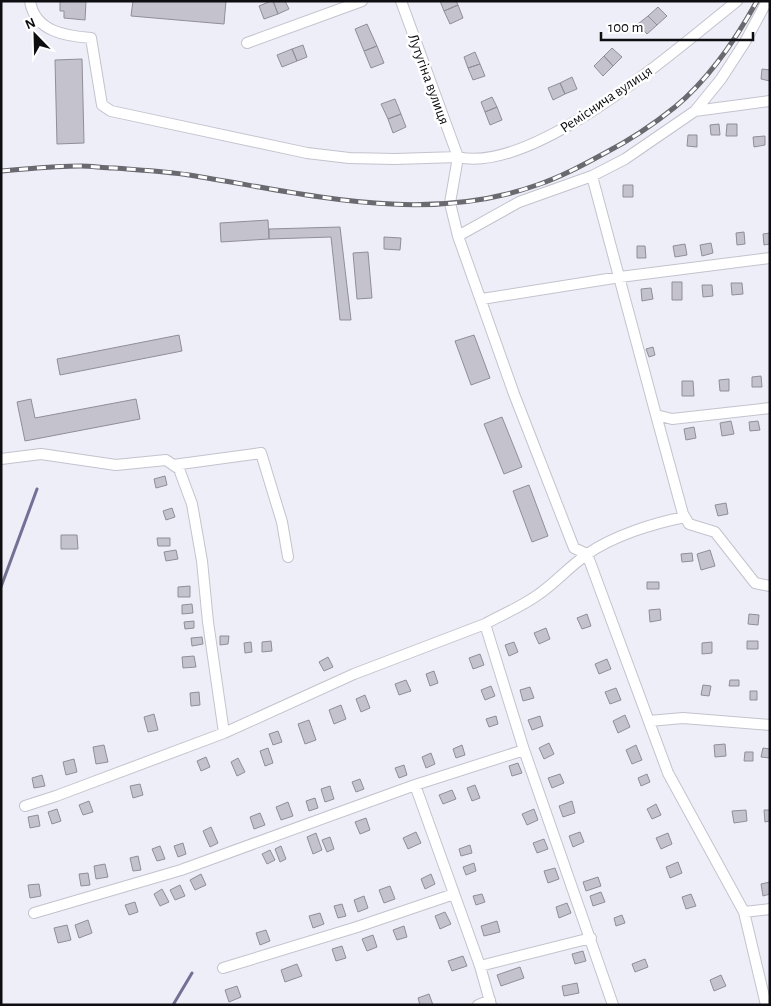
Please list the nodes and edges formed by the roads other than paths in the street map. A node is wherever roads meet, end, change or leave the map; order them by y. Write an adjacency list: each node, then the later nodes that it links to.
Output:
1 (30, 1): 9 (street, Реміснича вулиця)
2 (362, 1): 6 (street)
3 (401, 1): 9 (street, Лутугіна вулиця)
4 (737, 1): 9 (street, Реміснича вулиця)
5 (767, 1): 8 (street)
6 (247, 43)
7 (770, 101): 8 (street)
8 (695, 110): 10 (street)
9 (458, 157): 11 (street)
10 (592, 176): 11 (street); 13 (street)
11 (458, 236): 14 (street)
12 (770, 258): 13 (street)
13 (620, 277): 14 (street); 16 (street)
14 (482, 299): 20 (street)
15 (770, 408): 16 (street)
16 (656, 415): 19 (street)
17 (1, 459): 18 (street)
18 (173, 465): 21 (street); 26 (street)
19 (685, 517): 20 (street); 22 (street)
20 (587, 554): 23 (street); 24 (street)
21 (288, 557)
22 (770, 586)
23 (485, 624): 26 (street); 27 (street)
24 (648, 721): 25 (street); 32 (street)
25 (770, 724)
26 (224, 733): 29 (street)
27 (524, 750): 28 (street); 34 (street)
28 (415, 785): 30 (street); 33 (street)
29 (25, 806)
30 (454, 894): 35 (street); 36 (street)
31 (770, 909): 32 (street)
32 (744, 912): 40 (street)
33 (34, 913)
34 (591, 938): 35 (street); 39 (street)
35 (480, 966): 37 (street)
36 (223, 968)
37 (491, 1003): 38 (street)
38 (478, 1005)
39 (613, 1005)
40 (766, 1005)

